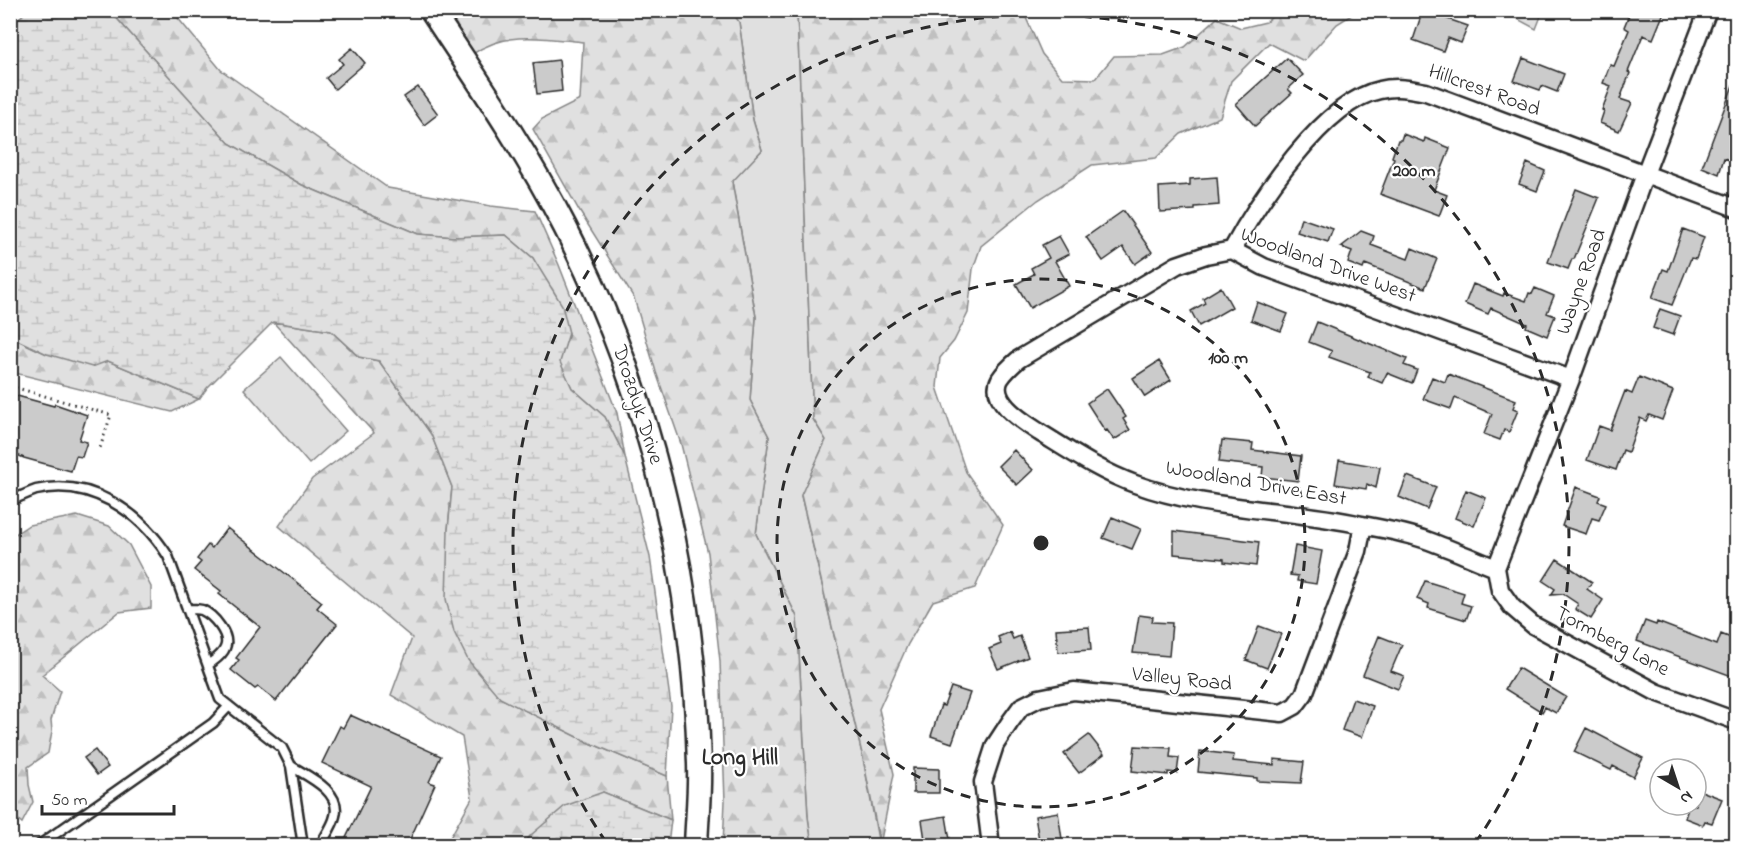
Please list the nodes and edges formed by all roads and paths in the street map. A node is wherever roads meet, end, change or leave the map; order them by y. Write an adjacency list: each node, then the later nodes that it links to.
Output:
1 (431, 10): 21 (street, Drozdyk Drive)
2 (1708, 10): 3 (street, Wayne Road)
3 (1646, 174): 4 (street, Hillcrest Road); 5 (street, Hillcrest Road); 6 (street, Wayne Road)
4 (1737, 208)
5 (1232, 250): 6 (street, Woodland Drive West); 8 (street, Woodland Drive West)
6 (1571, 379): 12 (street, Wayne Road)
7 (10, 386): 9 (path)
8 (997, 390): 11 (street, Woodland Drive East)
9 (100, 448)
10 (10, 501): 13 (lane)
11 (1363, 525): 12 (street, Woodland Drive East); 22 (street, Valley Road)
12 (1496, 568): 16 (street, Tormberg Lane)
13 (187, 609): 14 (lane); 14 (lane)
14 (208, 664): 15 (lane)
15 (229, 706): 17 (lane); 18 (lane)
16 (1737, 721)
17 (291, 766): 19 (lane); 20 (lane)
18 (38, 846)
19 (303, 846)
20 (320, 846)
21 (696, 846)
22 (992, 846)

